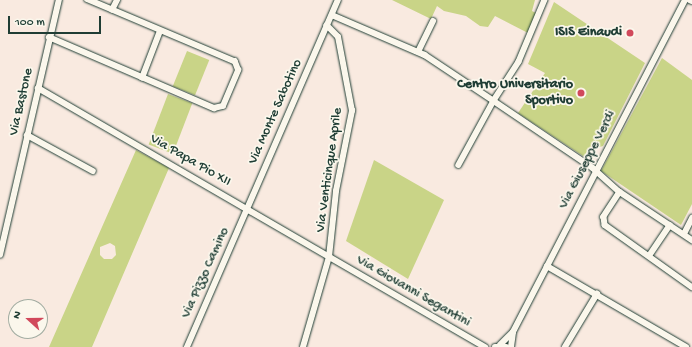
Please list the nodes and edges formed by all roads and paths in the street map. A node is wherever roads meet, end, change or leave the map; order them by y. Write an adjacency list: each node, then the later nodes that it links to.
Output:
1 (59, 0): 12 (street, Via Bastone)
2 (88, 0): 7 (street)
3 (117, 0): 7 (street)
4 (338, 0): 8 (street)
5 (545, 0): 16 (street)
6 (685, 0): 19 (street, Via Giuseppe Verdi)
7 (112, 10): 11 (street)
8 (332, 15): 10 (street); 13 (street)
9 (433, 22): 13 (street)
10 (327, 26): 22 (street, Via Monte Sabotino); 29 (street, Via Venticinque Aprile)
11 (160, 31): 14 (street); 14 (street)
12 (49, 37): 14 (street); 15 (street, Via Bastone)
13 (418, 52): 16 (street)
14 (142, 78)
15 (38, 88): 17 (street, Via Bastone); 22 (street, Via Papa Pio XII)
16 (494, 101): 18 (street); 19 (street)
17 (27, 135): 20 (street); 27 (street, Via Bastone)
18 (459, 165)
19 (596, 170): 21 (street); 30 (street, Via Giuseppe Verdi)
20 (93, 171)
21 (620, 192): 24 (street); 28 (street)
22 (248, 208): 29 (street, Via Papa Pio XII); 35 (street, Via Pizzo Camino)
23 (692, 218): 25 (street)
24 (670, 225): 25 (street); 28 (street)
25 (684, 234): 26 (street)
26 (692, 240)
27 (0, 256)
28 (649, 256): 31 (street)
29 (329, 257): 36 (street, Via Venticinque Aprile); 37 (street, Via Giovanni Segantini)
30 (547, 266): 32 (street); 33 (street, Via Giuseppe Verdi)
31 (692, 287)
32 (597, 294): 39 (street); 40 (street)
33 (513, 332): 34 (street, Via Giuseppe Verdi); 38 (street, Via Giuseppe Verdi)
34 (501, 346)
35 (187, 347)
36 (303, 347)
37 (485, 347)
38 (511, 347)
39 (565, 347)
40 (686, 347)

